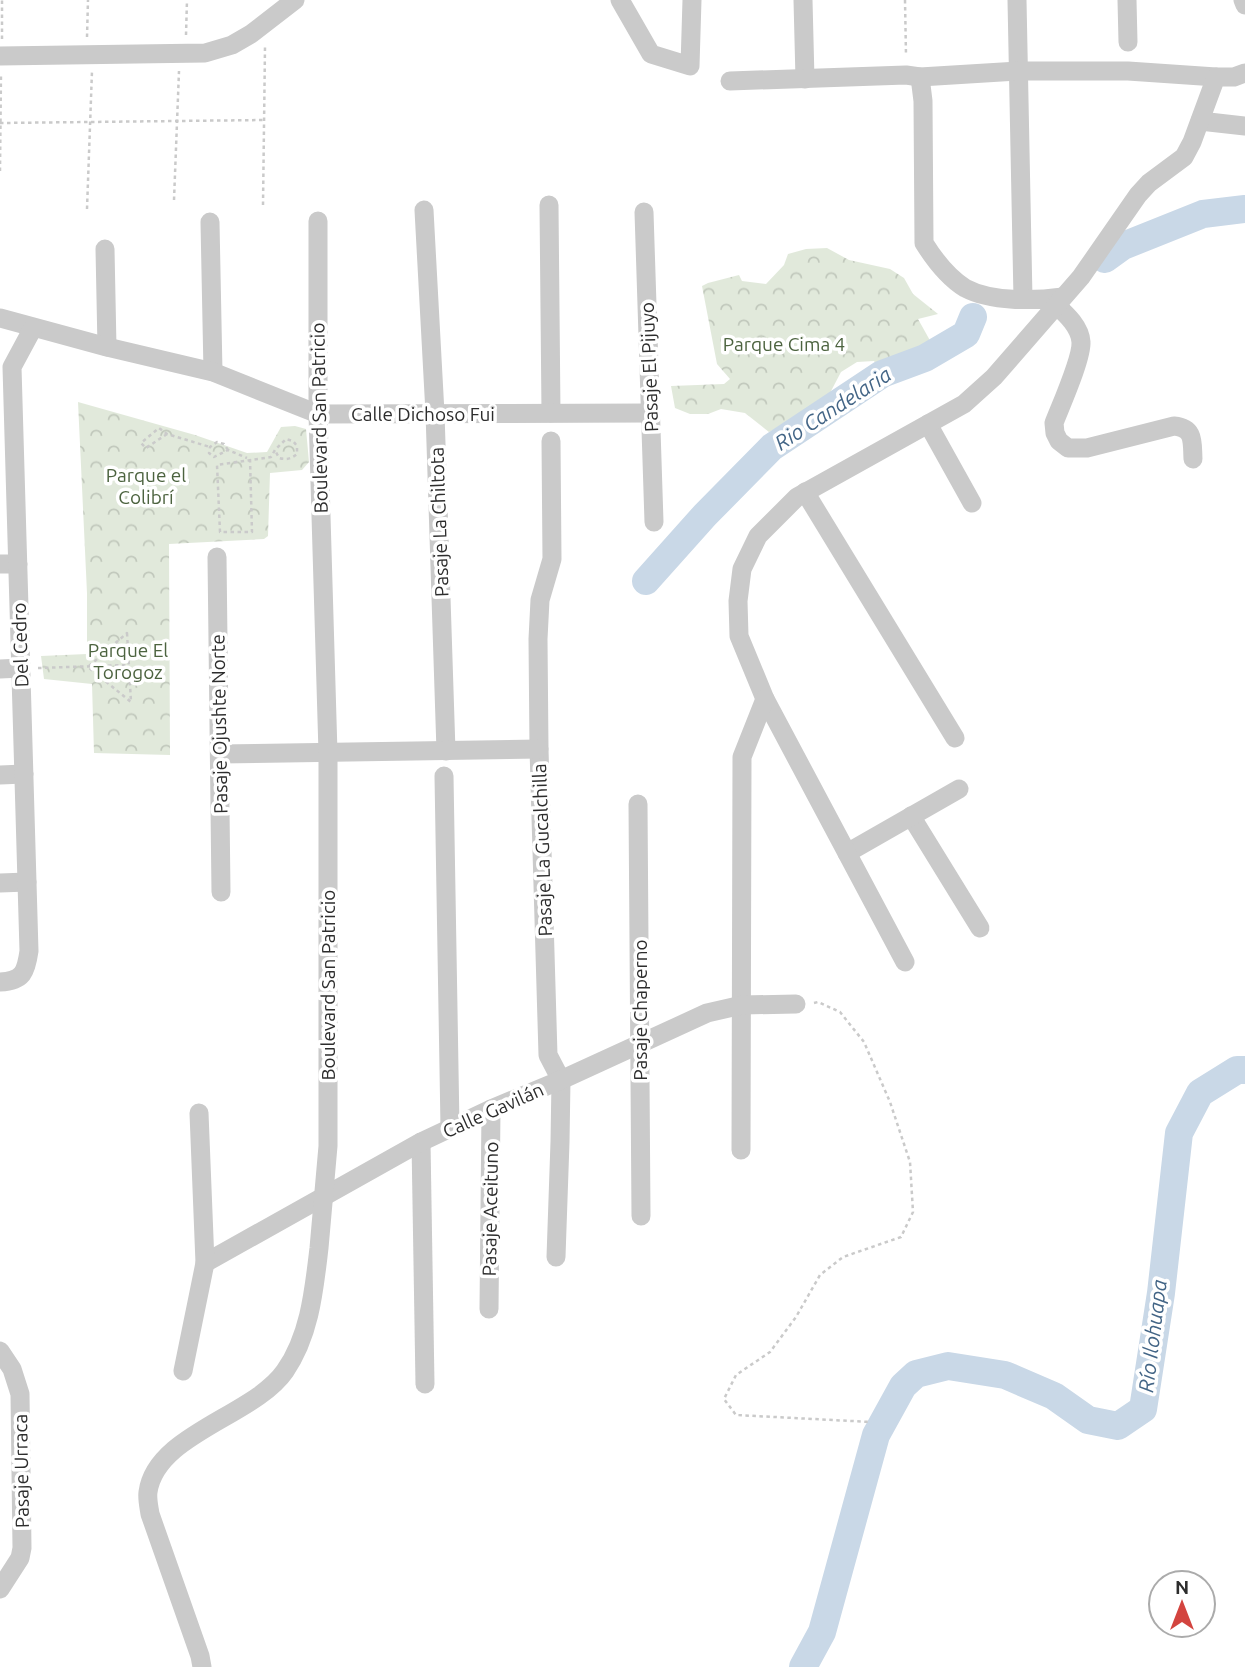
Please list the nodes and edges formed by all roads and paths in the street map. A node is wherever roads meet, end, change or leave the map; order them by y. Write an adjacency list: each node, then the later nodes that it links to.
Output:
1 (2, 0): 17 (path)
2 (88, 0): 15 (path)
3 (187, 0): 16 (path)
4 (295, 0): 13 (street)
5 (620, 0): 6 (street)
6 (692, 0)
7 (803, 0): 22 (street)
8 (905, 0): 20 (path)
9 (1017, 0): 18 (street)
10 (1126, 0): 14 (street)
11 (1243, 0): 12 (street)
12 (1245, 5)
13 (266, 23): 16 (street); 24 (path)
14 (1128, 42)
15 (90, 54): 16 (street); 17 (street); 27 (path)
16 (182, 54): 25 (path)
17 (1, 56): 28 (path)
18 (1019, 71): 20 (street); 21 (street); 40 (street)
19 (1245, 73): 21 (street)
20 (913, 76): 22 (street); 40 (street)
21 (1216, 78): 26 (street)
22 (805, 79): 23 (street)
23 (730, 81)
24 (264, 120): 25 (path); 32 (path)
25 (177, 121): 27 (path); 31 (path)
26 (1200, 121): 29 (street); 41 (street)
27 (90, 122): 28 (path); 34 (path)
28 (0, 123): 30 (path)
29 (1245, 127)
30 (0, 171)
31 (173, 200)
32 (263, 205)
33 (549, 205): 49 (street)
34 (88, 209)
35 (424, 210): 48 (street, Pasaje La Chiltota)
36 (644, 212): 50 (street, Pasaje El Pijuyo)
37 (318, 221): 47 (street, Boulevard San Patricio)
38 (210, 222): 46 (street)
39 (105, 249): 44 (street)
40 (1023, 299): 41 (street)
41 (1060, 301): 51 (street); 60 (street)
42 (0, 318): 43 (street, Calle Dichoso Fui)
43 (33, 328): 44 (street, Calle Dichoso Fui); 45 (street, Del Cedro)
44 (107, 347): 46 (street, Calle Dichoso Fui)
45 (6, 367): 61 (street, Del Cedro)
46 (213, 373): 47 (street, Calle Dichoso Fui)
47 (318, 414): 48 (street, Calle Dichoso Fui); 75 (street, Boulevard San Patricio)
48 (435, 414): 49 (street, Calle Dichoso Fui); 74 (street, Pasaje La Chiltota)
49 (551, 414): 50 (street, Calle Dichoso Fui)
50 (650, 414): 64 (street, Pasaje El Pijuyo)
51 (928, 424): 62 (street); 63 (street)
52 (167, 434): 52 (path); 54 (path)
53 (551, 441): 73 (street, Pasaje La Gucalchilla)
54 (210, 447): 55 (path); 55 (path)
55 (228, 450): 59 (path)
56 (275, 450): 57 (path); 58 (path); 58 (path)
57 (271, 457): 58 (path); 59 (path)
58 (279, 458)
59 (250, 459): 59 (path)
60 (1193, 459)
61 (8, 465): 66 (street, Del Cedro)
62 (805, 492): 71 (street); 72 (street)
63 (972, 503)
64 (654, 522)
65 (218, 557): 76 (street, Pasaje Ojushte Norte)
66 (9, 564): 69 (street, Del Cedro)
67 (129, 665): 68 (path); 68 (path); 68 (path)
68 (88, 667): 69 (path)
69 (21, 668): 70 (street); 77 (street, Del Cedro)
70 (0, 669)
71 (765, 699): 83 (street); 91 (street)
72 (955, 738)
73 (539, 749): 74 (street); 93 (street, Pasaje La Gucalchilla)
74 (446, 751): 75 (street)
75 (328, 753): 76 (street); 99 (street, Boulevard San Patricio)
76 (220, 754): 86 (street, Pasaje Ojushte Norte)
77 (24, 774): 78 (street); 84 (street, Del Cedro)
78 (0, 775)
79 (444, 776): 96 (street)
80 (959, 789): 82 (street)
81 (638, 804): 92 (street, Pasaje Chaperno)
82 (911, 816): 83 (street); 87 (street)
83 (847, 853): 88 (street)
84 (27, 882): 85 (street); 89 (street, Del Cedro)
85 (0, 883)
86 (220, 892)
87 (981, 928)
88 (905, 962)
89 (0, 982)
90 (796, 1004): 91 (street, Calle Gavilán); 107 (path)
91 (742, 1005): 92 (street, Calle Gavilán); 98 (street)
92 (640, 1044): 93 (street, Calle Gavilán); 100 (street, Pasaje Chaperno)
93 (561, 1080): 94 (street, Calle Gavilán); 101 (street, Pasaje La Gucalchilla)
94 (491, 1109): 96 (street, Calle Gavilán); 103 (street, Pasaje Aceituno)
95 (199, 1113): 102 (street)
96 (450, 1128): 97 (street, Calle Gavilán)
97 (421, 1142): 99 (street, Calle Gavilán); 106 (street)
98 (741, 1150)
99 (324, 1197): 102 (street, Calle Gavilán); 109 (street, Boulevard San Patricio)
100 (641, 1216)
101 (556, 1257)
102 (205, 1262): 105 (street)
103 (489, 1308)
104 (0, 1351): 108 (street, Pasaje Urraca)
105 (183, 1371)
106 (425, 1384)
107 (872, 1422)
108 (0, 1590)
109 (202, 1667)

